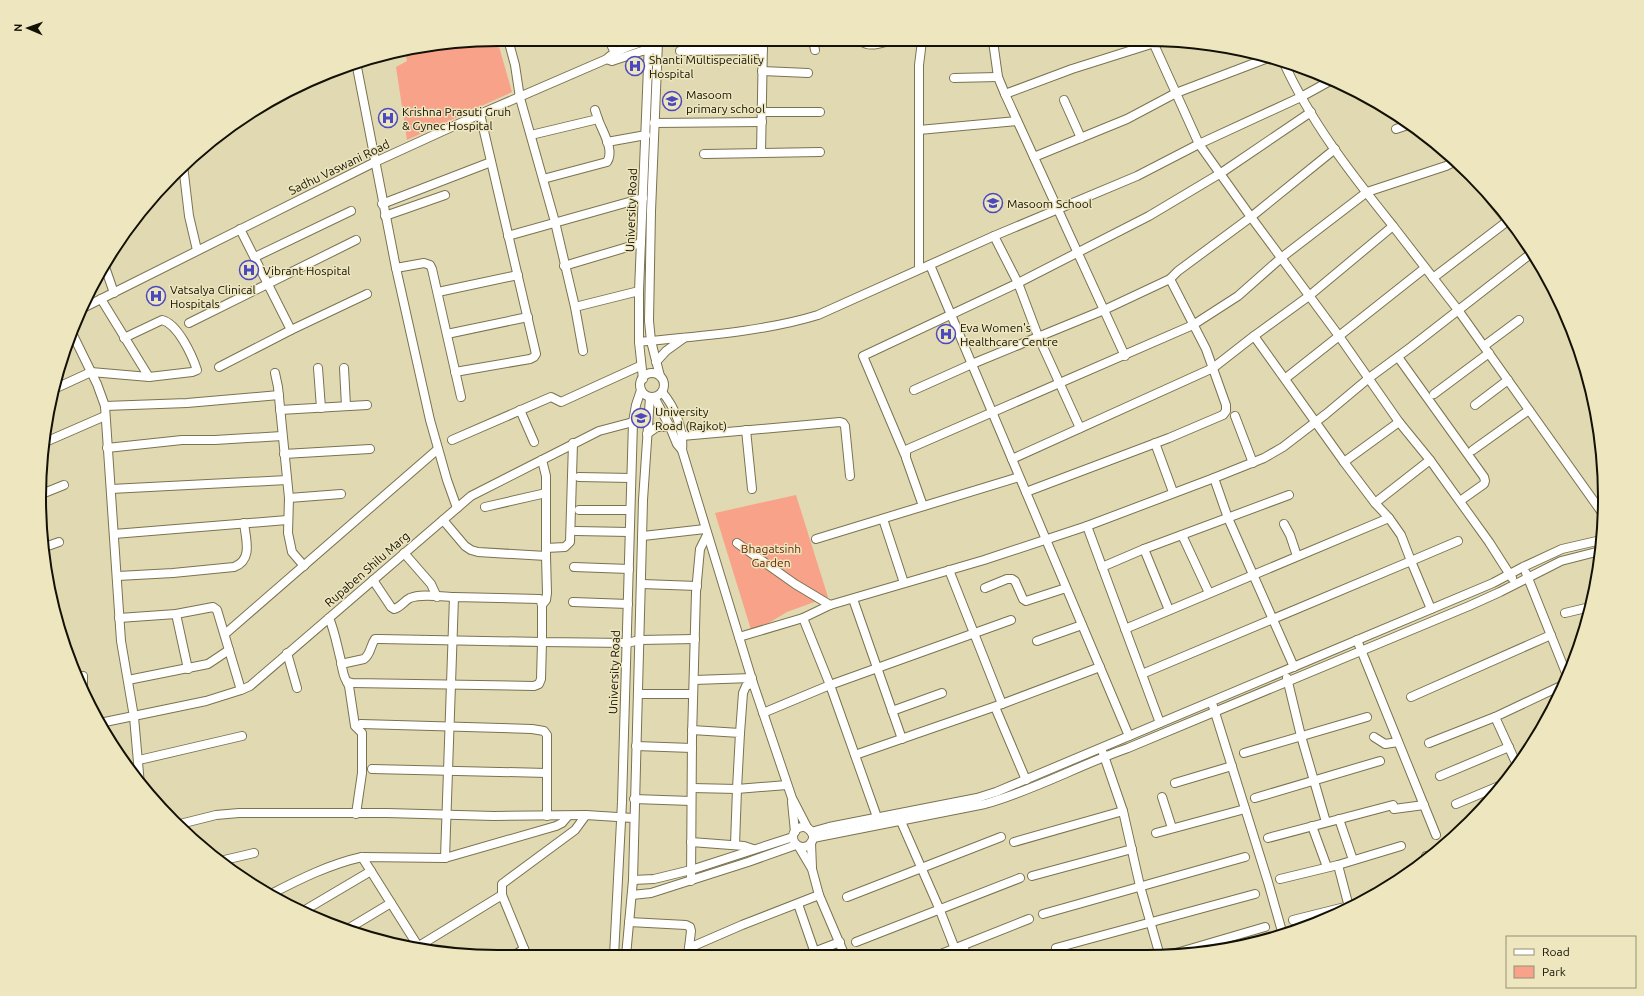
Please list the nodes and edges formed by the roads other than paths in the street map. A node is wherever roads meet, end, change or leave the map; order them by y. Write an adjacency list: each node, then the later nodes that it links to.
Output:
1 (510, 46): 27 (street)
2 (611, 46): 14 (street)
3 (632, 46): 14 (street)
4 (654, 46): 15 (street); 37 (street, University Road); 42 (street, University Road)
5 (717, 46): 6 (street); 13 (street)
6 (762, 46): 19 (street)
7 (814, 46): 12 (street)
8 (921, 46): 40 (street)
9 (994, 46): 21 (street)
10 (1140, 46): 25 (street)
11 (1154, 46): 24 (street)
12 (815, 50)
13 (680, 51)
14 (614, 53): 15 (street)
15 (607, 59): 27 (street, Sadhu Vaswani Road)
16 (1261, 61): 24 (street)
17 (357, 69): 51 (street)
18 (1287, 69): 26 (street)
19 (762, 71): 20 (street); 30 (street)
20 (808, 73)
21 (998, 77): 22 (street); 25 (street)
22 (954, 78)
23 (1326, 83): 26 (street)
24 (1176, 93): 43 (street); 45 (street)
25 (1005, 94): 35 (street)
26 (1301, 97): 32 (street); 45 (street)
27 (520, 98): 33 (street, Sadhu Vaswani Road); 41 (street)
28 (1064, 100): 43 (street)
29 (595, 110): 34 (street)
30 (762, 112): 31 (street); 36 (street)
31 (820, 112)
32 (1311, 112): 46 (street); 55 (street)
33 (480, 114): 51 (street, Sadhu Vaswani Road); 52 (street)
34 (598, 119): 41 (street); 44 (street)
35 (1017, 121): 40 (street); 50 (street)
36 (762, 122): 37 (street); 48 (street)
37 (654, 123): 112 (street, University Road)
38 (1403, 126): 39 (street)
39 (1396, 129)
40 (919, 130): 82 (street)
41 (531, 135): 56 (street)
42 (646, 135): 44 (street); 59 (street, University Road)
43 (1081, 138): 50 (street)
44 (607, 142): 56 (street)
45 (1200, 144): 55 (street); 61 (street)
46 (1336, 149): 57 (street); 64 (street)
47 (820, 152): 48 (street)
48 (761, 153): 49 (street)
49 (704, 154)
50 (1034, 157): 61 (street)
51 (375, 162): 60 (street); 68 (street, Sadhu Vaswani Road)
52 (491, 162): 60 (street); 69 (street)
53 (1450, 163): 57 (street)
54 (184, 173): 73 (street)
55 (1221, 173): 64 (street); 74 (street)
56 (543, 179): 65 (street)
57 (1367, 192): 67 (street); 77 (street)
58 (445, 195): 63 (street)
59 (643, 198): 65 (street); 72 (street, University Road)
60 (382, 204): 63 (street)
61 (1058, 208): 70 (street); 74 (street)
62 (351, 211): 76 (street)
63 (385, 216): 80 (street)
64 (1251, 217): 77 (street); 86 (street)
65 (555, 222): 69 (street); 79 (street)
66 (1505, 223): 85 (street)
67 (1393, 226): 81 (street); 93 (street)
68 (240, 229): 73 (street, Sadhu Vaswani Road); 76 (street)
69 (508, 236): 84 (street)
70 (994, 236): 78 (street); 87 (street)
71 (356, 240): 88 (street)
72 (641, 243): 79 (street); 89 (street, University Road)
73 (198, 250): 91 (street, Sadhu Vaswani Road)
74 (1078, 251): 87 (street); 97 (street)
75 (1527, 256): 98 (street)
76 (254, 257): 88 (street)
77 (1281, 258): 93 (street); 103 (street)
78 (930, 265): 82 (street); 99 (street)
79 (564, 266): 96 (street)
80 (396, 268): 90 (street); 170 (street)
81 (1425, 268): 85 (street); 108 (street)
82 (919, 269): 109 (street)
83 (107, 272): 91 (street)
84 (518, 275): 90 (street); 100 (street)
85 (1433, 278): 98 (street)
86 (1170, 279): 97 (street); 103 (street)
87 (1018, 283): 99 (street); 106 (street)
88 (268, 284): 102 (street); 104 (street)
89 (639, 291): 96 (street); 113 (street, University Road)
90 (438, 292): 105 (street)
91 (114, 293): 94 (street, Sadhu Vaswani Road)
92 (367, 294): 104 (street)
93 (1309, 296): 107 (street); 108 (street)
94 (102, 299): 95 (street, Sadhu Vaswani Road); 110 (street)
95 (90, 305)
96 (575, 307): 114 (street)
97 (1104, 310): 106 (street); 116 (street)
98 (1458, 310): 115 (street); 117 (street)
99 (951, 314): 119 (street); 175 (street)
100 (528, 317): 105 (street); 126 (street)
101 (1519, 320): 115 (street)
102 (189, 323)
103 (1193, 325): 116 (street); 124 (street)
104 (291, 330): 121 (street)
105 (447, 334): 126 (street)
106 (1038, 336): 119 (street); 134 (street)
107 (1254, 336): 124 (street); 131 (street)
108 (1340, 336): 131 (street); 132 (street)
109 (686, 337): 112 (street); 118 (street)
110 (124, 338): 129 (street); 129 (street)
111 (75, 339): 125 (street)
112 (651, 341): 113 (street); 118 (street, University Road)
113 (639, 342): 120 (street, University Road)
114 (583, 350)
115 (1486, 350): 133 (street); 139 (street)
116 (1125, 356): 134 (street)
117 (1398, 357): 132 (street); 197 (street)
118 (656, 362): 128 (street, University Road)
119 (972, 364): 137 (street); 151 (street)
120 (640, 366): 130 (street, University Road); 149 (street)
121 (219, 367)
122 (318, 368): 147 (street)
123 (344, 368): 146 (street)
124 (1213, 368): 159 (street); 168 (street)
125 (91, 372): 129 (street); 135 (street); 145 (street)
126 (455, 372): 141 (street)
127 (275, 373): 140 (street)
128 (660, 376): 130 (street); 138 (street)
129 (149, 377)
130 (643, 378): 136 (street)
131 (1286, 378): 156 (street)
132 (1369, 378): 156 (street); 157 (street)
133 (1508, 380): 144 (street); 150 (street)
134 (1061, 384): 151 (street); 159 (street)
135 (60, 386)
136 (641, 390): 142 (street); 155 (street, University Road)
137 (914, 390)
138 (662, 392): 142 (street); 163 (street)
139 (1434, 394)
140 (279, 395): 145 (street); 148 (street)
141 (461, 397)
142 (652, 397): 154 (street, University Road); 158 (street)
143 (367, 405): 146 (street)
144 (1475, 405)
145 (105, 406): 152 (street)
146 (346, 406): 147 (street)
147 (321, 408): 148 (street)
148 (280, 410): 162 (street)
149 (520, 410): 165 (street); 166 (street)
150 (1529, 410): 173 (street); 199 (street)
151 (992, 413): 175 (street); 176 (street)
152 (105, 416): 164 (street); 169 (street)
153 (1235, 416): 180 (street)
154 (648, 420): 155 (street, Rupaben Shilu Marg); 161 (street, University Road)
155 (633, 422): 167 (street, Rupaben Shilu Marg); 184 (street, University Road)
156 (1316, 422): 179 (street); 180 (street)
157 (1399, 422): 178 (street); 179 (street)
158 (670, 426): 161 (street); 172 (street)
159 (1080, 428): 176 (street)
160 (746, 430): 163 (street); 181 (street); 188 (street)
161 (647, 434): 218 (street, University Road)
162 (282, 436): 169 (street); 174 (street)
163 (682, 436): 172 (street)
164 (50, 440)
165 (452, 440)
166 (534, 442)
167 (573, 443): 177 (street, Rupaben Shilu Marg); 227 (street)
168 (1154, 443): 191 (street); 192 (street)
169 (108, 448): 189 (street)
170 (438, 449): 201 (street); 232 (street)
171 (370, 450): 174 (street)
172 (682, 450): 215 (street)
173 (1474, 450)
174 (284, 454): 186 (street)
175 (905, 455): 200 (street)
176 (1012, 459): 183 (street)
177 (542, 460): 193 (street); 201 (street, Rupaben Shilu Marg)
178 (1430, 460): 197 (street); 198 (street)
179 (1344, 462): 198 (street)
180 (1253, 463): 185 (street)
181 (850, 476)
182 (580, 477): 184 (street)
183 (1019, 477): 191 (street); 200 (street)
184 (631, 478): 204 (street, University Road)
185 (1214, 478): 192 (street); 206 (street)
186 (287, 480): 189 (street); 196 (street)
187 (64, 484): 190 (street)
188 (752, 489)
189 (111, 490): 216 (street)
190 (46, 492)
191 (1026, 492): 220 (street)
192 (1174, 492): 212 (street)
193 (546, 493): 202 (street); 227 (street)
194 (341, 494): 196 (street)
195 (1289, 495): 206 (street)
196 (289, 498): 208 (street)
197 (1460, 501): 239 (street)
198 (1375, 503): 207 (street)
199 (1598, 505)
200 (923, 506): 205 (street)
201 (457, 508): 209 (street, Rupaben Shilu Marg)
202 (485, 508)
203 (579, 510): 204 (street)
204 (630, 510): 214 (street, University Road)
205 (882, 518): 219 (street); 243 (street)
206 (1228, 518): 217 (street); 238 (street)
207 (1389, 518): 230 (street); 231 (street)
208 (287, 520): 210 (street); 232 (street)
209 (443, 520): 227 (street); 229 (street, Rupaben Shilu Marg)
210 (244, 524): 216 (street); 240 (street)
211 (1284, 524): 230 (street)
212 (1087, 526): 220 (street); 234 (street)
213 (576, 531): 214 (street)
214 (630, 532): 236 (street, University Road)
215 (706, 532): 218 (street); 246 (street); 272 (street)
216 (114, 534): 240 (street)
217 (1182, 534): 226 (street); 249 (street)
218 (642, 536): 244 (street, University Road)
219 (816, 539)
220 (1046, 540): 237 (street); 248 (street)
221 (1458, 541): 231 (street)
222 (1596, 541): 235 (street)
223 (59, 542): 225 (street)
224 (737, 543): 256 (street)
225 (49, 546)
226 (1144, 549): 234 (street); 259 (street)
227 (546, 552): 255 (street)
228 (1594, 552): 241 (street)
229 (404, 554): 242 (street, Rupaben Shilu Marg); 250 (street)
230 (1297, 556): 238 (street)
231 (1412, 561): 258 (street); 265 (street)
232 (304, 566): 270 (street)
233 (574, 567): 236 (street)
234 (1102, 567): 268 (street)
235 (1523, 567): 239 (street); 241 (street)
236 (629, 569): 254 (street, University Road)
237 (949, 570): 243 (street); 269 (street)
238 (1254, 575): 249 (street); 265 (street)
239 (1509, 575): 245 (street); 258 (street)
240 (118, 576): 262 (street)
241 (1528, 577): 245 (street); 271 (street)
242 (373, 580): 250 (street); 263 (street, Rupaben Shilu Marg)
243 (904, 583): 252 (street)
244 (642, 584): 246 (street); 275 (street, University Road)
245 (1515, 584): 281 (street)
246 (696, 586): 273 (street)
247 (985, 588): 248 (street)
248 (1066, 588): 267 (street)
249 (1209, 593): 259 (street)
250 (437, 597): 251 (street)
251 (454, 597): 255 (street); 274 (street)
252 (853, 599): 256 (street); 286 (street)
253 (573, 602): 254 (street)
254 (628, 604): 279 (street, University Road)
255 (542, 605): 278 (street)
256 (830, 605): 264 (street)
257 (1584, 608): 260 (street)
258 (1431, 609): 276 (street)
259 (1169, 610): 268 (street)
260 (1565, 612)
261 (176, 614): 262 (street); 270 (street); 287 (street)
262 (119, 618): 291 (street)
263 (329, 618): 282 (street, Rupaben Shilu Marg); 283 (street)
264 (803, 618): 272 (street); 297 (street)
265 (1273, 618): 285 (street); 290 (street)
266 (1011, 620): 269 (street)
267 (1082, 624): 277 (street); 284 (street)
268 (1125, 629): 290 (street)
269 (974, 633): 286 (street); 306 (street)
270 (225, 634): 280 (street)
271 (1551, 635): 288 (street); 304 (street)
272 (739, 637): 293 (street)
273 (696, 639): 275 (street); 292 (street)
274 (453, 640): 278 (street); 283 (street); 296 (street)
275 (640, 640): 279 (street); 302 (street, University Road)
276 (1357, 640): 281 (street); 285 (street)
277 (1037, 641)
278 (542, 642): 279 (street); 296 (street)
279 (627, 643): 363 (street, University Road)
280 (228, 650): 287 (street); 300 (street)
281 (1362, 651): 295 (street); 324 (street)
282 (287, 653): 298 (street); 300 (street, Rupaben Shilu Marg)
283 (341, 664): 294 (street)
284 (1100, 667): 306 (street); 320 (street)
285 (1294, 667): 289 (street)
286 (877, 668): 297 (street); 307 (street)
287 (188, 669): 291 (street)
288 (1565, 669)
289 (1286, 671): 295 (street); 305 (street)
290 (1142, 674): 314 (street)
291 (128, 680): 310 (street)
292 (694, 680): 293 (street); 303 (street)
293 (753, 680): 309 (street); 318 (street)
294 (347, 682): 296 (street); 358 (street)
295 (1288, 682): 308 (street); 321 (street)
296 (452, 684): 316 (street)
297 (830, 685): 309 (street); 331 (street)
298 (297, 688)
299 (1556, 688): 312 (street)
300 (241, 690): 310 (street, Rupaben Shilu Marg)
301 (942, 693): 307 (street)
302 (638, 694): 303 (street); 326 (street, University Road)
303 (693, 694): 317 (street)
304 (1411, 697)
305 (1211, 702): 308 (street); 314 (street)
306 (999, 706): 323 (street); 341 (street)
307 (892, 711): 323 (street)
308 (1215, 711): 329 (street); 335 (street)
309 (763, 713): 344 (street)
310 (134, 717): 313 (street, Rupaben Shilu Marg); 332 (street)
311 (1367, 717): 321 (street)
312 (1495, 717): 325 (street); 327 (street)
313 (106, 723)
314 (1160, 723): 320 (street)
315 (361, 724): 316 (street)
316 (449, 728): 337 (street); 338 (street)
317 (692, 730): 318 (street); 328 (street)
318 (740, 733): 346 (street)
319 (242, 736): 332 (street)
320 (1129, 736): 329 (street)
321 (1301, 736): 330 (street); 342 (street)
322 (1374, 737): 324 (street)
323 (902, 739): 331 (street)
324 (1398, 742): 354 (street)
325 (1429, 743)
326 (636, 746): 328 (street); 351 (street, University Road)
327 (1509, 747): 333 (street); 340 (street)
328 (692, 748): 345 (street)
329 (1103, 753): 341 (street); 356 (street); 368 (street)
330 (1244, 753)
331 (855, 755): 364 (street)
332 (139, 760): 339 (street)
333 (1515, 760)
334 (1380, 761): 342 (street)
335 (1232, 766): 343 (street); 355 (street)
336 (372, 769): 337 (street)
337 (448, 771): 338 (street); 359 (street)
338 (547, 773): 361 (street)
339 (140, 774)
340 (1440, 776)
341 (1026, 780): 357 (street)
342 (1314, 781): 350 (street); 369 (street)
343 (1175, 784)
344 (787, 785): 346 (street); 349 (street)
345 (692, 788): 346 (street); 352 (street)
346 (737, 789): 380 (street)
347 (1492, 789): 353 (street)
348 (1162, 797): 371 (street)
349 (792, 798): 373 (street); 375 (street)
350 (1255, 798)
351 (634, 799): 352 (street); 365 (street, University Road)
352 (691, 801): 378 (street)
353 (1456, 804)
354 (1424, 805): 366 (street); 374 (street)
355 (1244, 809): 371 (street); 422 (street)
356 (1123, 811): 379 (street); 384 (street)
357 (897, 813): 364 (street); 368 (street)
358 (356, 814): 359 (street); 367 (street)
359 (447, 815): 361 (street); 388 (street)
360 (586, 815): 362 (street); 363 (street); 405 (street)
361 (547, 816): 362 (street)
362 (568, 816): 388 (street)
363 (621, 817): 365 (street); 433 (street, University Road)
364 (877, 817): 375 (street)
365 (633, 818): 400 (street, University Road)
366 (1339, 819): 369 (street); 390 (street)
367 (183, 822)
368 (900, 822): 375 (street); 393 (street)
369 (1326, 822): 370 (street)
370 (1312, 826): 377 (street); 392 (street)
371 (1172, 828): 372 (street)
372 (1156, 833)
373 (794, 834): 375 (street); 381 (street); 383 (street)
374 (1436, 835)
375 (811, 836): 381 (street); 394 (street)
376 (1001, 837): 393 (street)
377 (1268, 838)
378 (691, 842): 380 (street); 395 (street)
379 (1014, 842)
380 (735, 845): 383 (street)
381 (797, 846): 394 (street); 401 (street)
382 (1401, 846): 390 (street)
383 (753, 849): 395 (street)
384 (1132, 849): 397 (street); 402 (street)
385 (254, 853): 389 (street)
386 (1245, 856): 402 (street)
387 (362, 857): 388 (street); 396 (street); 403 (street)
388 (445, 858)
389 (226, 859)
390 (1353, 860): 391 (street)
391 (1338, 865): 392 (street); 409 (street)
392 (1327, 867): 399 (street)
393 (922, 868): 408 (street); 413 (street)
394 (812, 869): 407 (street)
395 (690, 870): 400 (street); 401 (street)
396 (371, 871): 410 (street); 412 (street)
397 (1032, 876)
398 (1020, 878): 413 (street)
399 (1280, 879)
400 (632, 880): 406 (street, University Road)
401 (691, 881): 406 (street)
402 (1140, 886): 415 (street); 419 (street)
403 (277, 891)
404 (1255, 894): 419 (street)
405 (502, 895): 426 (street); 432 (street)
406 (632, 895): 418 (street, University Road)
407 (819, 895): 411 (street); 424 (street)
408 (847, 897)
409 (1350, 901)
410 (391, 903): 420 (street); 423 (street)
411 (798, 904): 436 (street); 437 (street)
412 (308, 908)
413 (939, 908): 425 (street); 431 (street)
414 (1328, 912): 417 (street)
415 (1043, 914)
416 (1029, 919): 427 (street)
417 (1293, 920)
418 (629, 922): 428 (street, University Road); 435 (street)
419 (1150, 922): 430 (street); 441 (street)
420 (353, 926)
421 (1265, 927): 429 (street)
422 (1281, 929)
423 (415, 942)
424 (840, 942): 438 (street); 439 (street)
425 (856, 942)
426 (423, 943)
427 (963, 946): 431 (street); 440 (street)
428 (626, 947): 434 (street)
429 (1197, 947)
430 (1056, 948)
431 (954, 949)
432 (525, 950)
433 (613, 950)
434 (621, 950)
435 (689, 950)
436 (693, 950)
437 (814, 950)
438 (823, 950)
439 (843, 950)
440 (965, 950)
441 (1158, 950)

